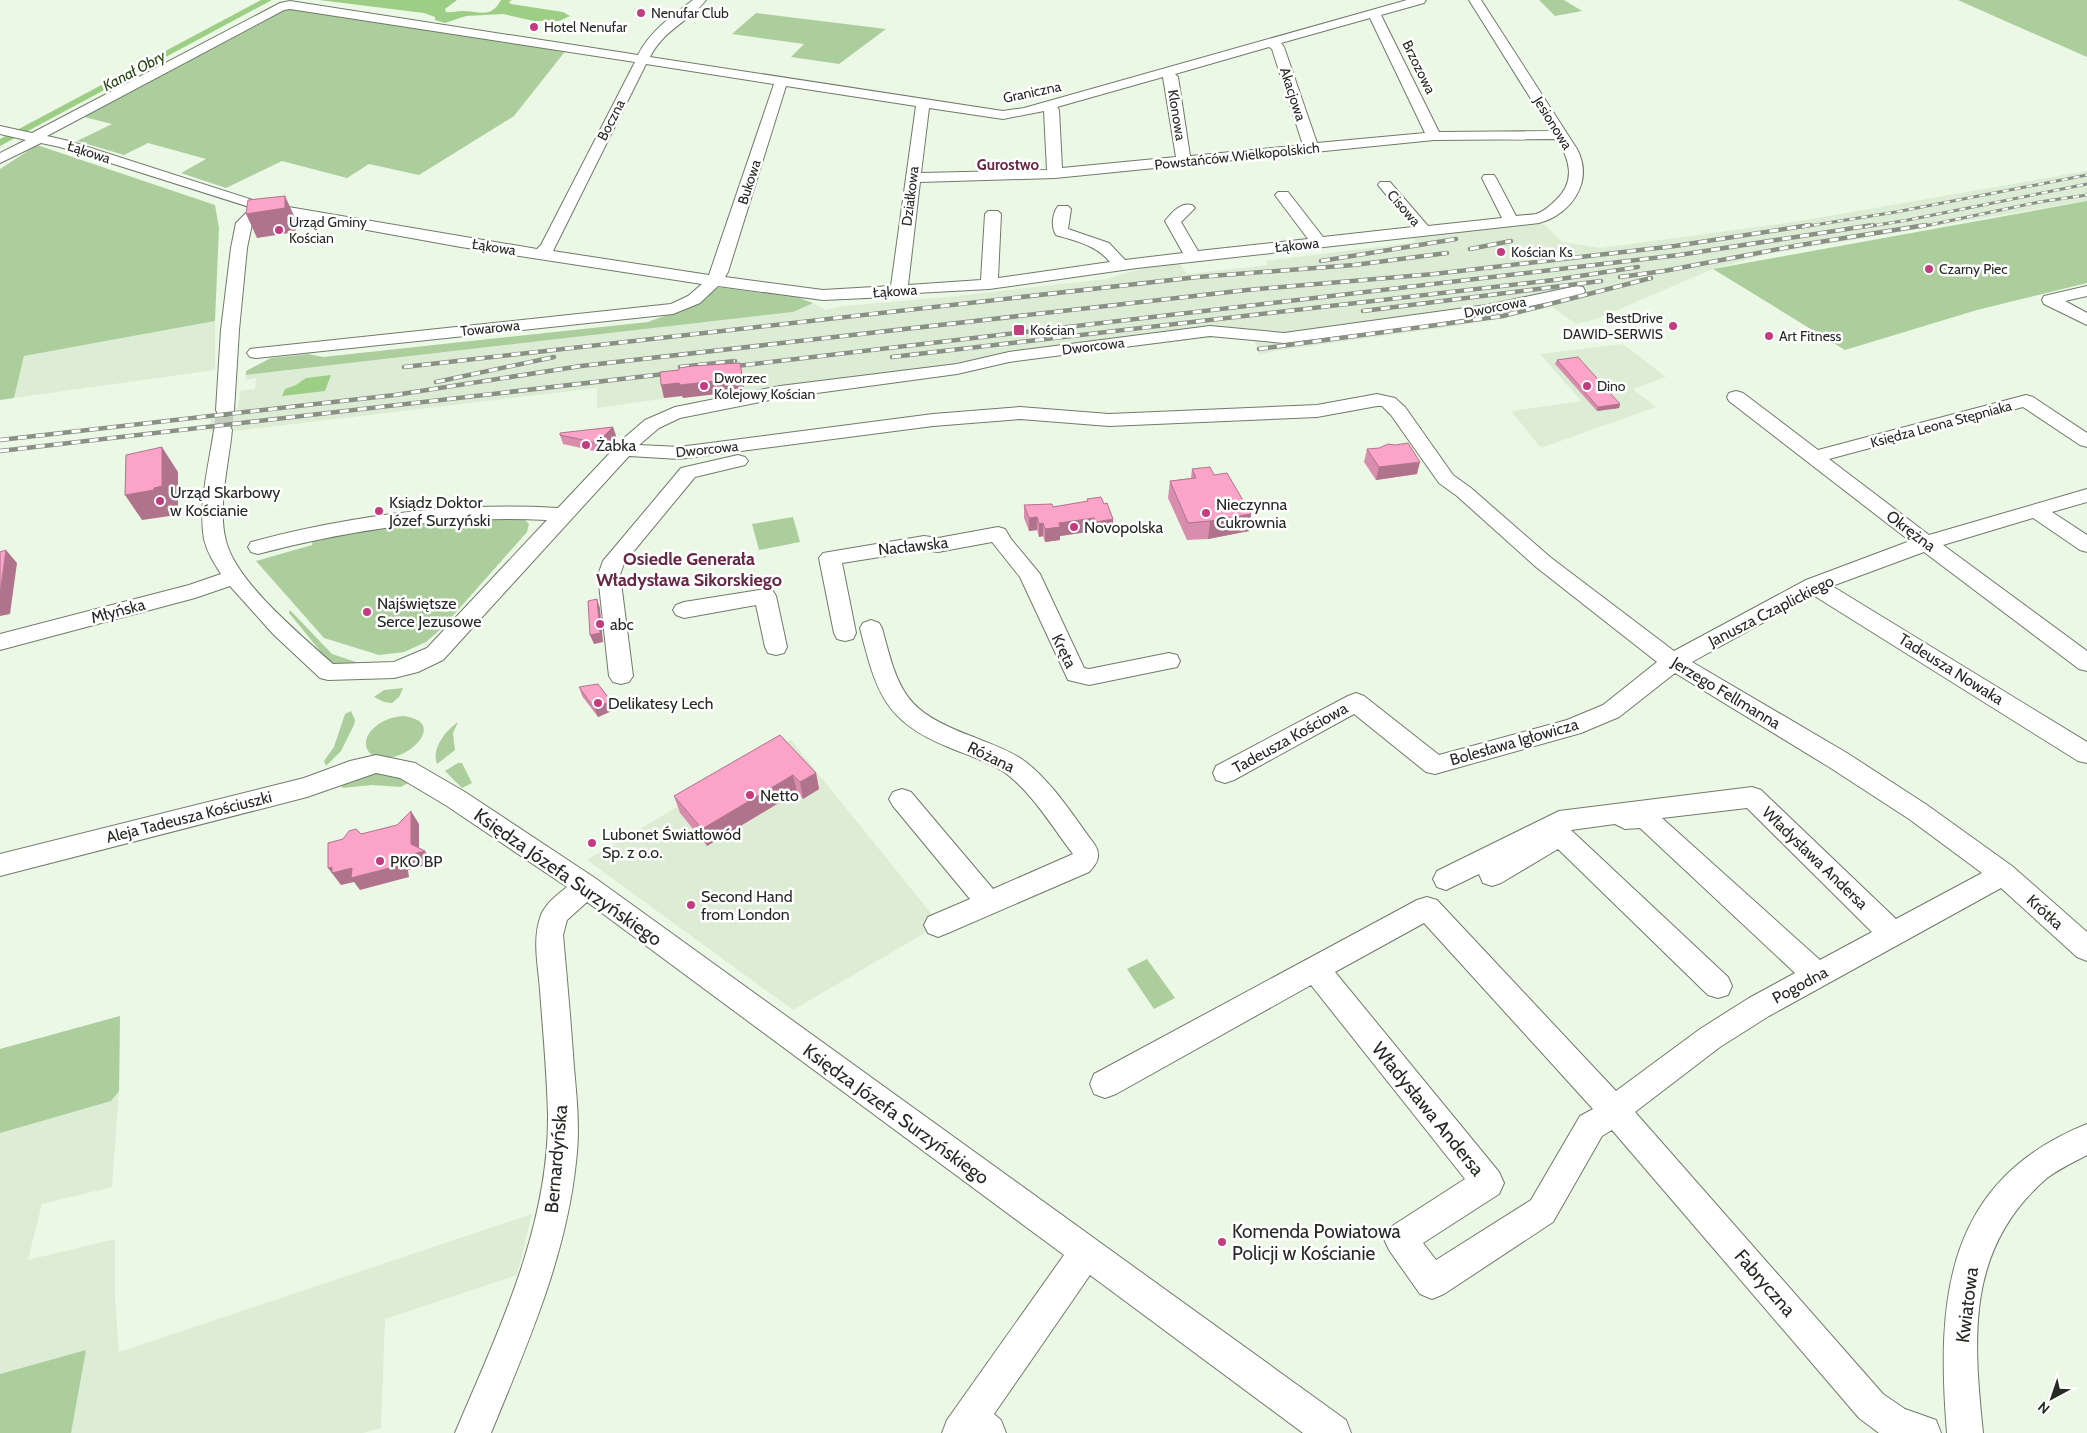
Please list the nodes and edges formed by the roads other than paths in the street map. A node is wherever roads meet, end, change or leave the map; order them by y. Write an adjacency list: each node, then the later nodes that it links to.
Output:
1 (700, 0): 6 (street, Boczna)
2 (1420, 0): 4 (street, Graniczna)
3 (1475, 0): 13 (street, Jesionowa)
4 (1373, 14): 5 (street, Graniczna); 12 (street, Brzozowa)
5 (1271, 42): 7 (street, Graniczna); 15 (street, Akacjowa)
6 (642, 59): 8 (street, Graniczna); 14 (street, Graniczna); 33 (street, Boczna)
7 (1166, 72): 10 (street, Graniczna); 17 (street, Klonowa)
8 (781, 81): 9 (street, Graniczna); 36 (street, Bukowa)
9 (923, 103): 10 (street, Graniczna); 19 (street, Działkowa)
10 (1047, 106): 18 (street)
11 (1, 131): 14 (street, Łąkowa)
12 (1434, 136): 13 (street, Powstańców Wielkopolskich); 15 (street, Powstańców Wielkopolskich)
13 (1561, 136): 29 (street, Jesionowa)
14 (35, 137): 16 (street, Graniczna); 21 (street, Łąkowa)
15 (1311, 148): 17 (street, Powstańców Wielkopolskich)
16 (0, 160)
17 (1184, 161): 18 (street, Powstańców Wielkopolskich)
18 (1055, 174): 19 (street, Powstańców Wielkopolskich)
19 (912, 178): 38 (street, Działkowa)
20 (1489, 178): 29 (street)
21 (176, 180): 26 (street, Łąkowa); 27 (street, Łąkowa)
22 (1385, 185): 30 (street, Cisowa)
23 (1283, 195): 31 (street)
24 (1187, 208): 34 (street)
25 (1063, 209): 35 (street)
26 (255, 210): 27 (street); 32 (street); 33 (street, Łąkowa)
27 (234, 213): 32 (street)
28 (993, 214): 37 (street)
29 (1511, 221): 30 (street, Łąkowa)
30 (1424, 231): 31 (street, Łąkowa)
31 (1318, 243): 34 (street, Łąkowa)
32 (239, 248): 55 (street)
33 (540, 254): 36 (street, Łąkowa)
34 (1193, 256): 35 (street, Łąkowa)
35 (1121, 266): 37 (street, Łąkowa)
36 (714, 281): 38 (street, Łąkowa); 42 (street, Towarowa)
37 (989, 284): 38 (street, Łąkowa)
38 (896, 288)
39 (1577, 291): 45 (street, Dworcowa)
40 (2087, 291): 41 (street)
41 (2087, 320)
42 (256, 353)
43 (1736, 398): 46 (street, Okrężna)
44 (2087, 441): 46 (street, Księdza Leona Stępniaka)
45 (623, 450): 48 (street, Dworcowa); 51 (street, Dworcowa)
46 (1815, 457): 52 (street, Okrężna)
47 (738, 461): 66 (street)
48 (1464, 492): 64 (street, Jerzego Fellmanna)
49 (2087, 495): 50 (street)
50 (2035, 510): 52 (street); 53 (street)
51 (564, 515): 54 (street); 55 (street, Dworcowa)
52 (1926, 543): 56 (street, Janusza Czaplickiego); 65 (street, Okrężna)
53 (2087, 545)
54 (258, 547)
55 (234, 576): 61 (street, Młyńska)
56 (1814, 585): 64 (street, Janusza Czaplickiego); 68 (street, Tadeusza Nowaka)
57 (1039, 596): 60 (street, Nacławska); 63 (street, Kręta)
58 (684, 610): 62 (street)
59 (871, 628): 78 (street, Różana)
60 (844, 633)
61 (0, 642)
62 (776, 647)
63 (1169, 661)
64 (1674, 661): 67 (street, Bolesława Igłowicza); 74 (street, Jerzego Fellmanna)
65 (2087, 662)
66 (621, 676)
67 (1356, 702): 70 (street, Tadeusza Kościowa)
68 (2087, 754)
69 (380, 764): 73 (street, Aleja Tadeusza Kościuszki); 77 (street, Księdza Józefa Surzyńskiego)
70 (1225, 774)
71 (902, 799): 78 (street)
72 (1562, 837): 75 (street); 83 (street); 84 (street)
73 (0, 865)
74 (2004, 874): 80 (street, Pogodna); 81 (street, Krótka)
75 (1492, 875)
76 (1446, 879): 80 (street, Władysława Andersa)
77 (586, 886): 88 (street, Księdza Józefa Surzyńskiego); 90 (street, Bernardyńska)
78 (988, 902): 79 (street, Różana)
79 (938, 924)
80 (1893, 934): 83 (street, Pogodna)
81 (2087, 950)
82 (1315, 969): 85 (street); 86 (street); 86 (street, Władysława Andersa)
83 (1818, 976): 86 (street, Pogodna)
84 (1718, 986)
85 (1105, 1084)
86 (1616, 1112): 92 (street, Fabryczna)
87 (2087, 1139): 93 (street, Kwiatowa)
88 (1085, 1253): 89 (street); 91 (street, Księdza Józefa Surzyńskiego)
89 (973, 1427)
90 (474, 1433)
91 (1333, 1433)
92 (1923, 1433)
93 (1966, 1433)

